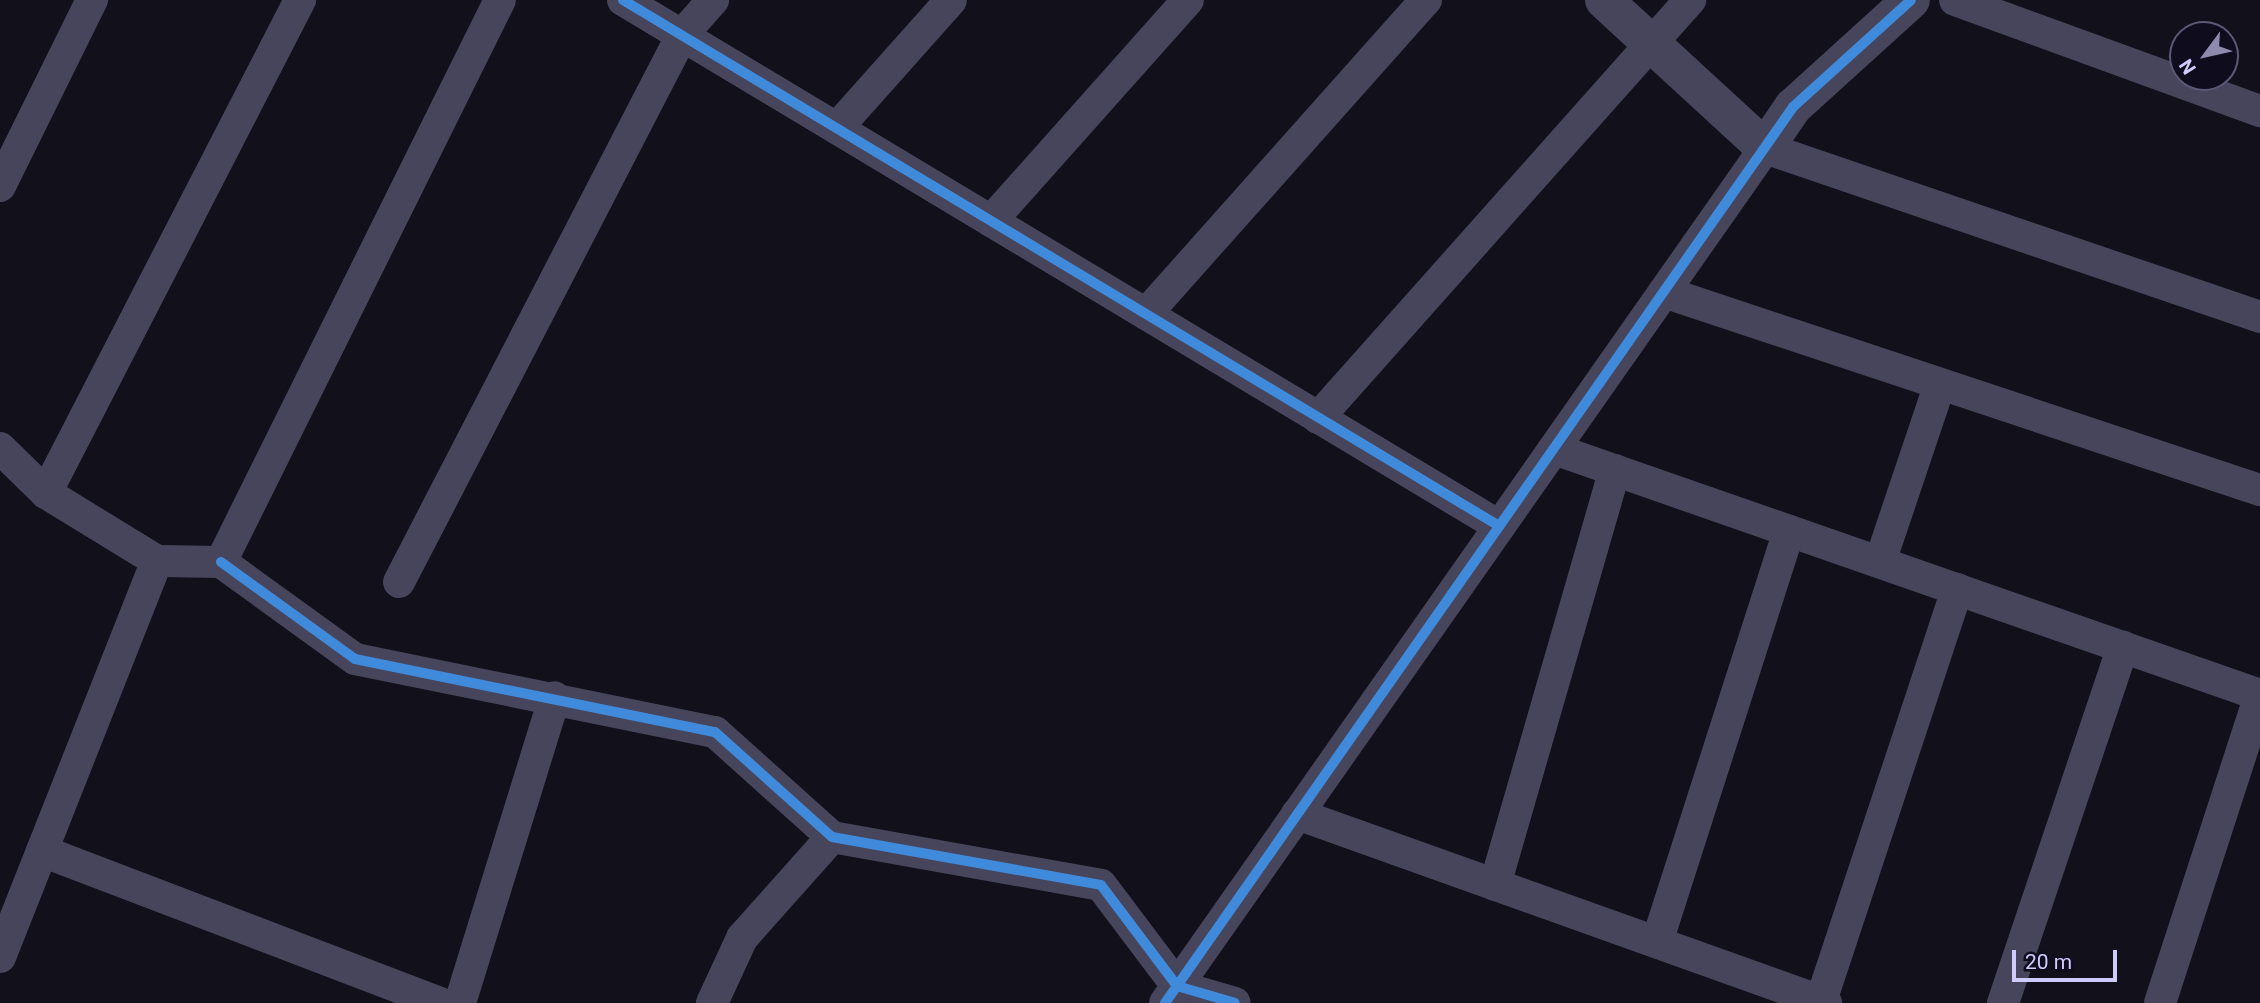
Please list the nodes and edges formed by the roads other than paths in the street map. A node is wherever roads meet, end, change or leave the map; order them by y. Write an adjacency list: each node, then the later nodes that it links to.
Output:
1 (92, 0): 18 (street)
2 (300, 0): 29 (street)
3 (500, 0): 33 (street)
4 (623, 0): 13 (street)
5 (713, 0): 13 (street)
6 (951, 0): 16 (street)
7 (1188, 0): 19 (street)
8 (1426, 0): 21 (street)
9 (1604, 0): 14 (street)
10 (1690, 0): 14 (street)
11 (1911, 0): 17 (street)
12 (1955, 0): 15 (street)
13 (682, 35): 16 (street); 35 (street)
14 (1651, 43): 17 (street); 24 (street)
15 (2260, 111)
16 (836, 128): 19 (street)
17 (1765, 148): 20 (street); 22 (street)
18 (0, 186)
19 (991, 221): 21 (street)
20 (1664, 292): 23 (street); 26 (street)
21 (1146, 314): 24 (street)
22 (2260, 317)
23 (1940, 384): 28 (street); 34 (street)
24 (1318, 418): 30 (street)
25 (0, 448): 29 (street)
26 (1554, 449): 27 (street); 30 (street)
27 (1615, 470): 31 (street); 43 (street)
28 (2260, 490)
29 (46, 493): 32 (street)
30 (1499, 526): 40 (street)
31 (1789, 531): 34 (street); 44 (street)
32 (157, 561): 33 (street); 42 (street)
33 (221, 562): 39 (street)
34 (1880, 562): 36 (street)
35 (399, 582)
36 (1956, 589): 37 (street); 47 (street)
37 (2123, 647): 38 (street); 52 (street)
38 (2260, 696): 53 (street)
39 (555, 697): 41 (street); 49 (street)
40 (1297, 814): 43 (street); 46 (street)
41 (832, 837): 46 (street); 50 (street)
42 (42, 851): 45 (street); 48 (street)
43 (1495, 885): 44 (street)
44 (1657, 942): 47 (street)
45 (0, 957)
46 (1171, 994): 51 (street)
47 (1824, 1002)
48 (440, 1003)
49 (460, 1003)
50 (712, 1003)
51 (1235, 1003)
52 (2003, 1003)
53 (2160, 1003)

